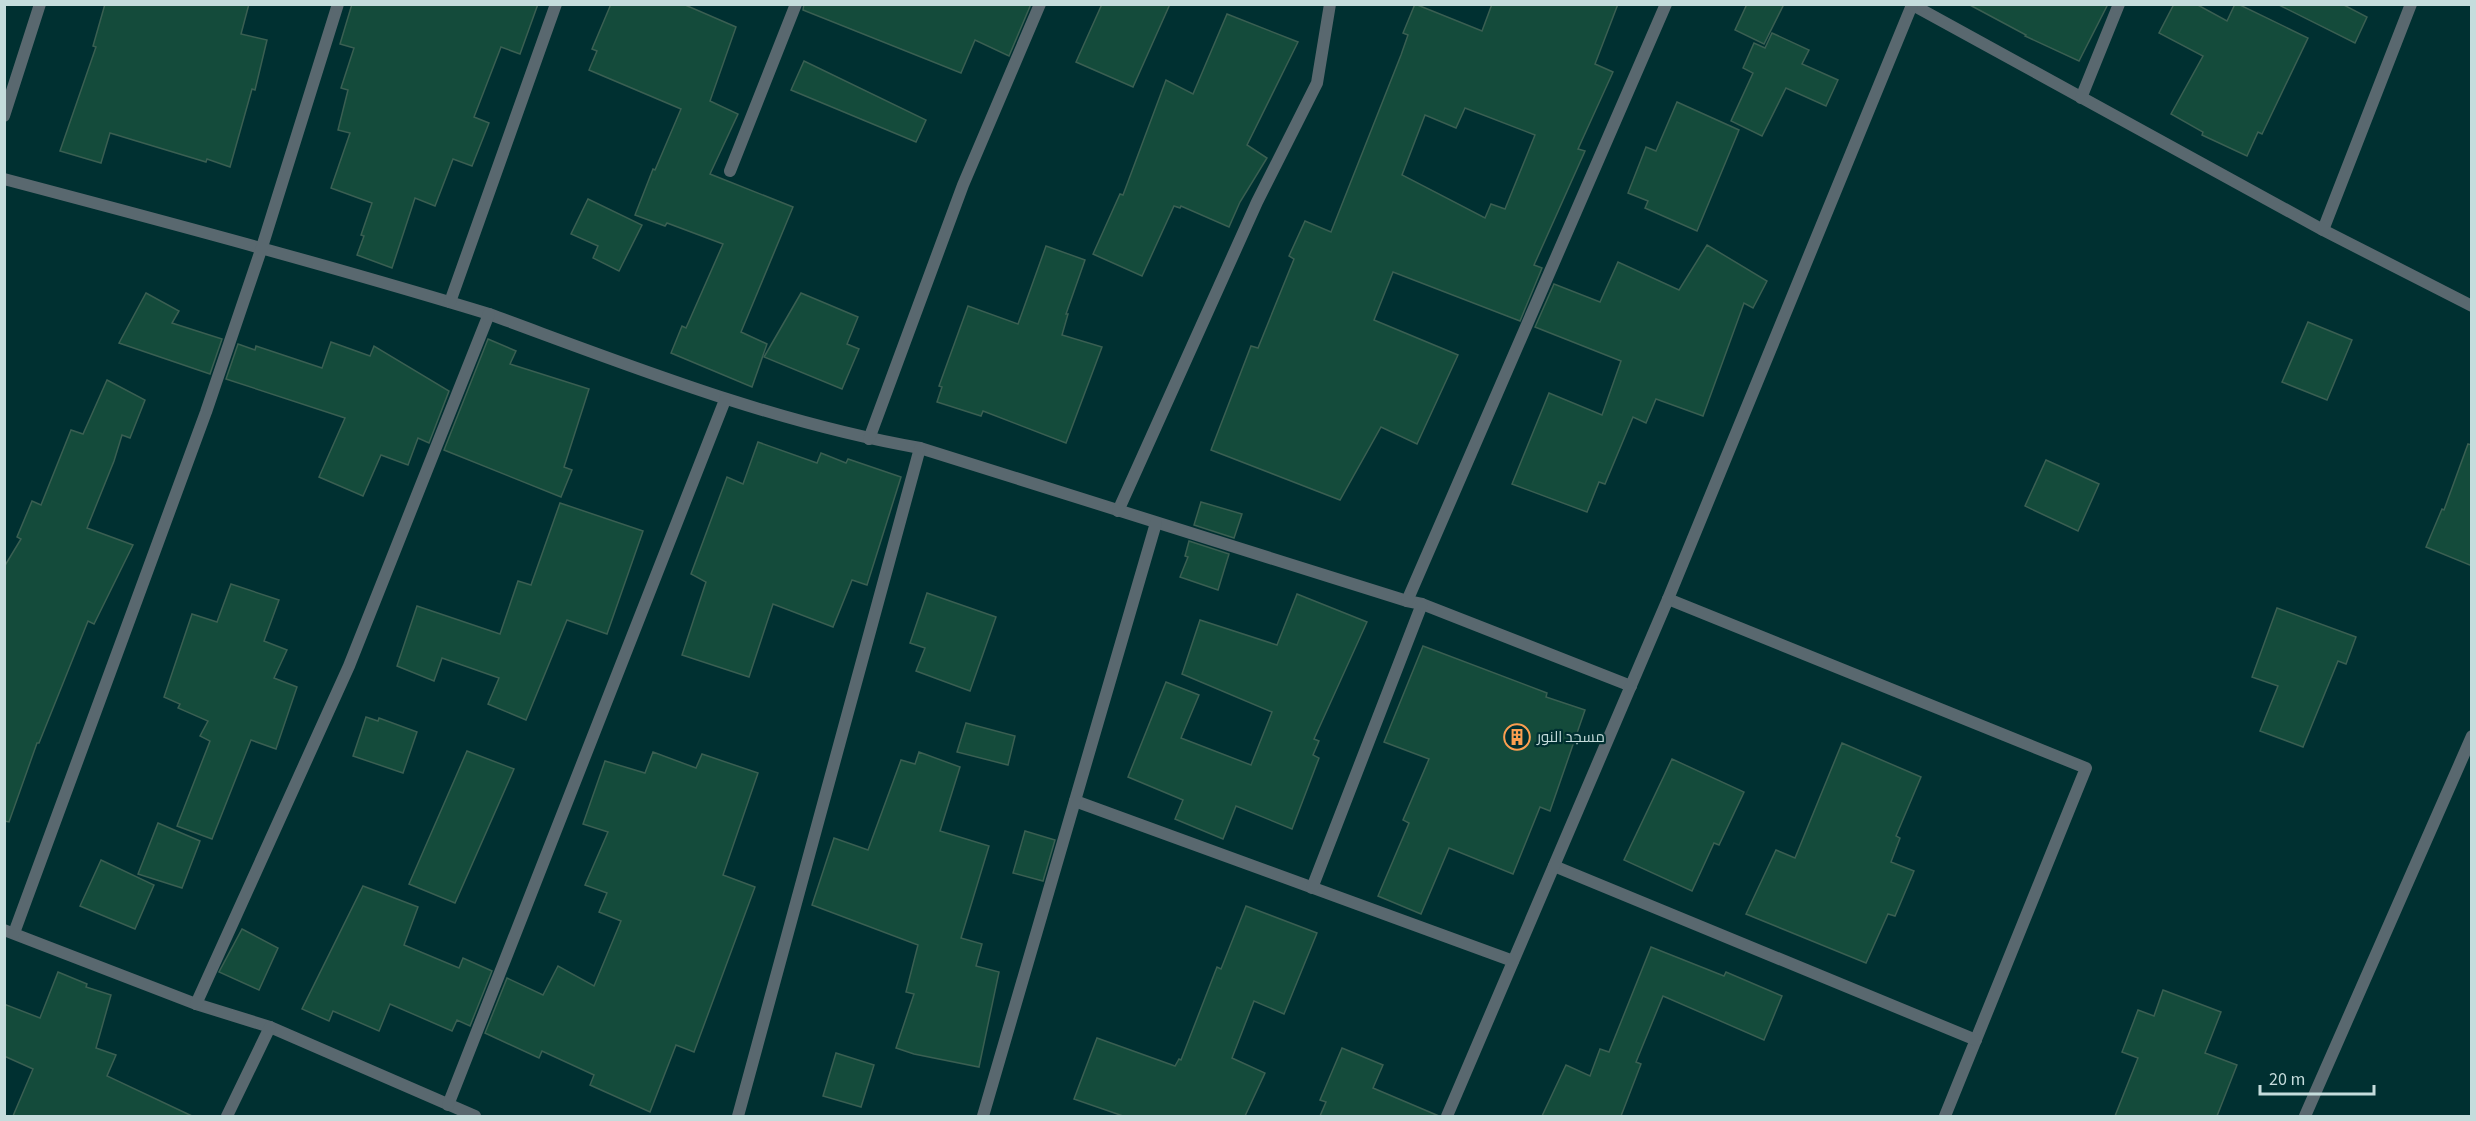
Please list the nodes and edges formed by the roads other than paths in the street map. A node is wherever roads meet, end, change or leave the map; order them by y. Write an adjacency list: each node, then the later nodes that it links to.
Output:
1 (40, 4): 12 (street)
2 (338, 4): 16 (street)
3 (556, 4): 17 (street)
4 (796, 4): 13 (street)
5 (1040, 4): 21 (street)
6 (1330, 4): 23 (street)
7 (1666, 4): 26 (street)
8 (2119, 4): 11 (street)
9 (2411, 4): 15 (street)
10 (1912, 5): 11 (street); 25 (street)
11 (2081, 98): 15 (street)
12 (4, 116)
13 (730, 171)
14 (4, 178): 16 (street)
15 (2323, 230): 18 (street)
16 (262, 247): 17 (street); 33 (street)
17 (450, 302): 19 (street)
18 (2472, 306)
19 (489, 314): 20 (street); 35 (street)
20 (725, 400): 21 (street); 38 (street)
21 (868, 439): 22 (street)
22 (920, 448): 23 (street); 41 (street)
23 (1118, 511): 24 (street)
24 (1156, 523): 26 (street); 30 (street)
25 (1668, 599): 28 (street); 37 (street)
26 (1407, 601): 27 (street)
27 (1422, 604): 28 (street); 32 (street)
28 (1631, 686): 31 (street)
29 (2472, 736): 45 (street)
30 (1075, 801): 32 (street); 42 (street)
31 (1554, 866): 34 (street); 37 (street)
32 (1312, 888): 34 (street)
33 (9, 932): 35 (street)
34 (1513, 961): 43 (street)
35 (196, 1004): 36 (street)
36 (270, 1027): 38 (street); 39 (street)
37 (1976, 1040): 44 (street)
38 (447, 1105): 40 (street)
39 (227, 1116)
40 (475, 1116)
41 (738, 1116)
42 (983, 1116)
43 (1447, 1116)
44 (1945, 1116)
45 (2305, 1116)

